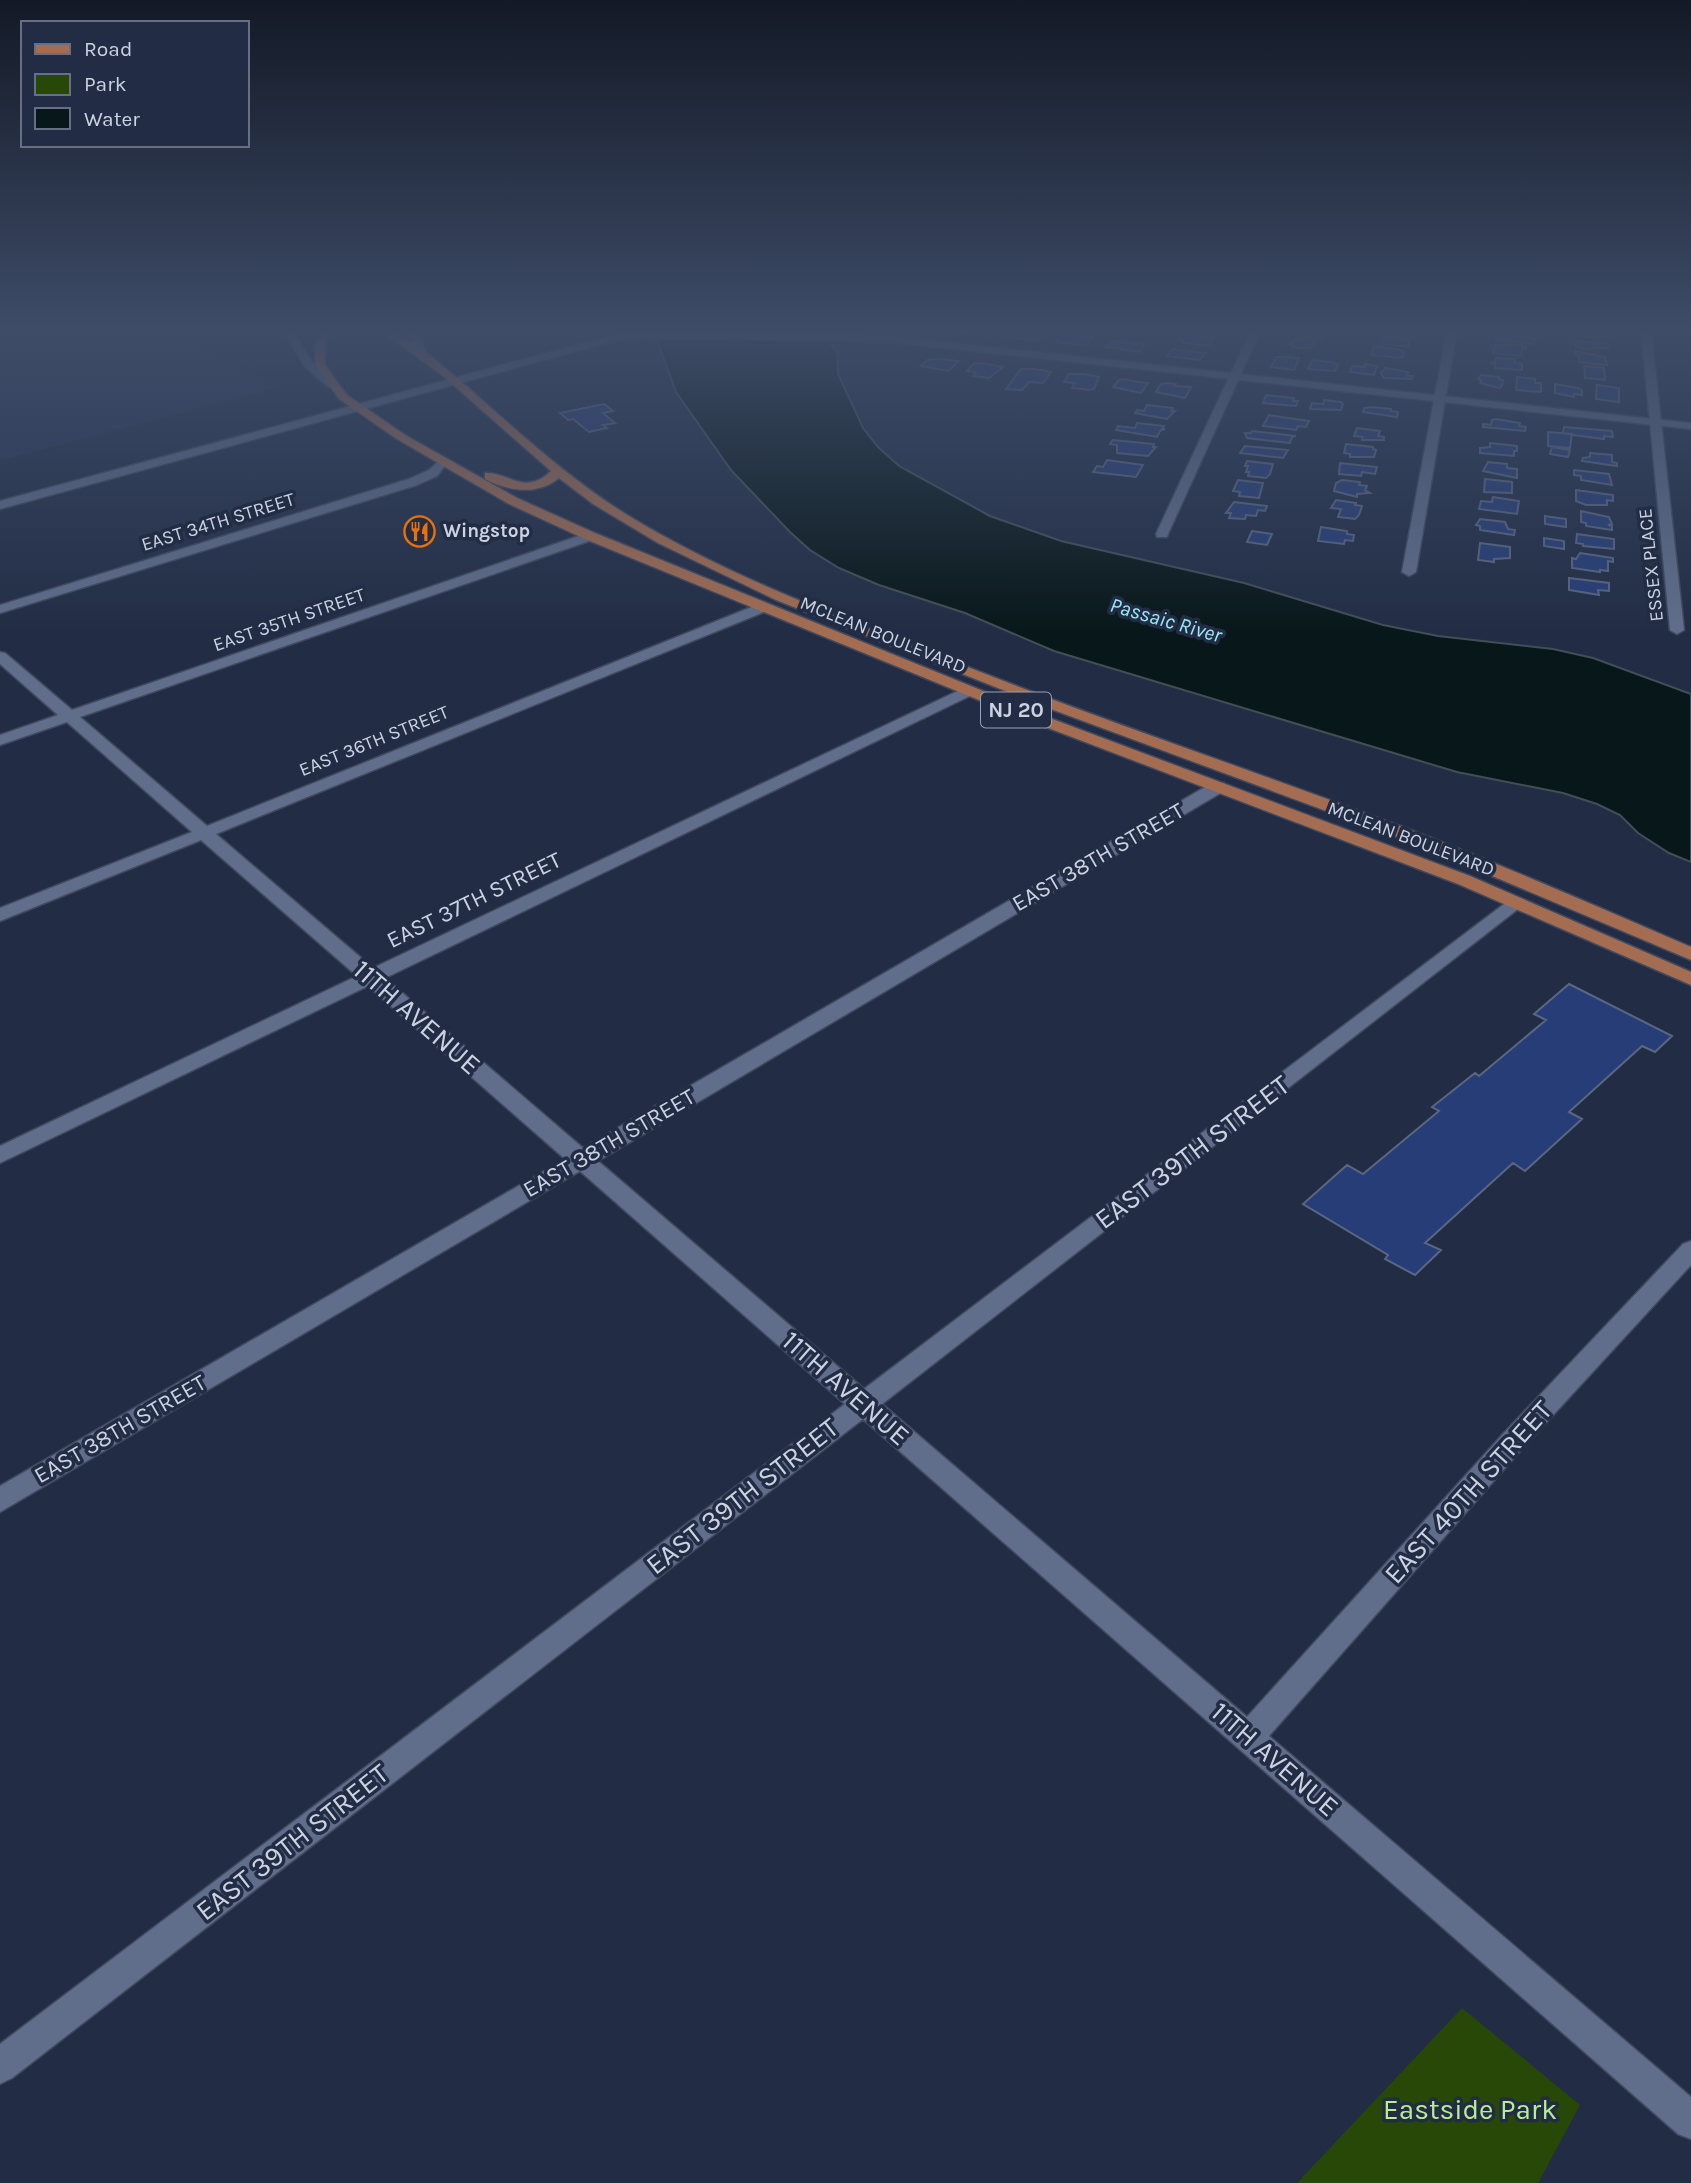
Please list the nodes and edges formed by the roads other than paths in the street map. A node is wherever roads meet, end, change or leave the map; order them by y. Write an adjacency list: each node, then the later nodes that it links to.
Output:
1 (268, 432): 10 (street)
2 (394, 432): 8 (main road, MCLEAN BOULEVARD / NJ 20)
3 (411, 432): 9 (main road)
4 (515, 432): 9 (main road, MCLEAN BOULEVARD / NJ 20)
5 (1209, 432): 11 (street)
6 (1433, 432): 13 (street)
7 (1657, 432): 16 (street, ESSEX PLACE)
8 (442, 462): 12 (main road, MCLEAN BOULEVARD / NJ 20); 15 (street, EAST 34TH STREET)
9 (557, 468): 25 (main road, MCLEAN BOULEVARD / NJ 20)
10 (0, 505)
11 (1162, 534)
12 (590, 536): 14 (main road, MCLEAN BOULEVARD / NJ 20); 19 (street, EAST 35TH STREET)
13 (1409, 572)
14 (764, 607): 18 (main road, MCLEAN BOULEVARD / NJ 20); 22 (street, EAST 36TH STREET)
15 (0, 609)
16 (1677, 630)
17 (0, 656): 19 (street, 11TH AVENUE)
18 (969, 691): 21 (main road, MCLEAN BOULEVARD / NJ 20); 26 (street, EAST 37TH STREET)
19 (70, 717): 20 (street, EAST 35TH STREET); 22 (street, 11TH AVENUE)
20 (0, 740)
21 (1218, 786): 23 (main road, MCLEAN BOULEVARD / NJ 20); 29 (street, EAST 38TH STREET)
22 (204, 832): 24 (street, EAST 36TH STREET); 26 (street, 11TH AVENUE)
23 (1518, 902): 27 (main road, MCLEAN BOULEVARD / NJ 20); 31 (street, EAST 39TH STREET)
24 (0, 915)
25 (1691, 954)
26 (371, 976): 28 (street, EAST 37TH STREET); 29 (street, 11TH AVENUE)
27 (1691, 979)
28 (0, 1155)
29 (581, 1159): 31 (street, 11TH AVENUE); 32 (street, EAST 38TH STREET)
30 (1691, 1250): 33 (street, EAST 40TH STREET)
31 (864, 1403): 33 (street, 11TH AVENUE); 34 (street, EAST 39TH STREET)
32 (0, 1500)
33 (1249, 1736): 35 (street, 11TH AVENUE)
34 (0, 2066)
35 (1691, 2121)

